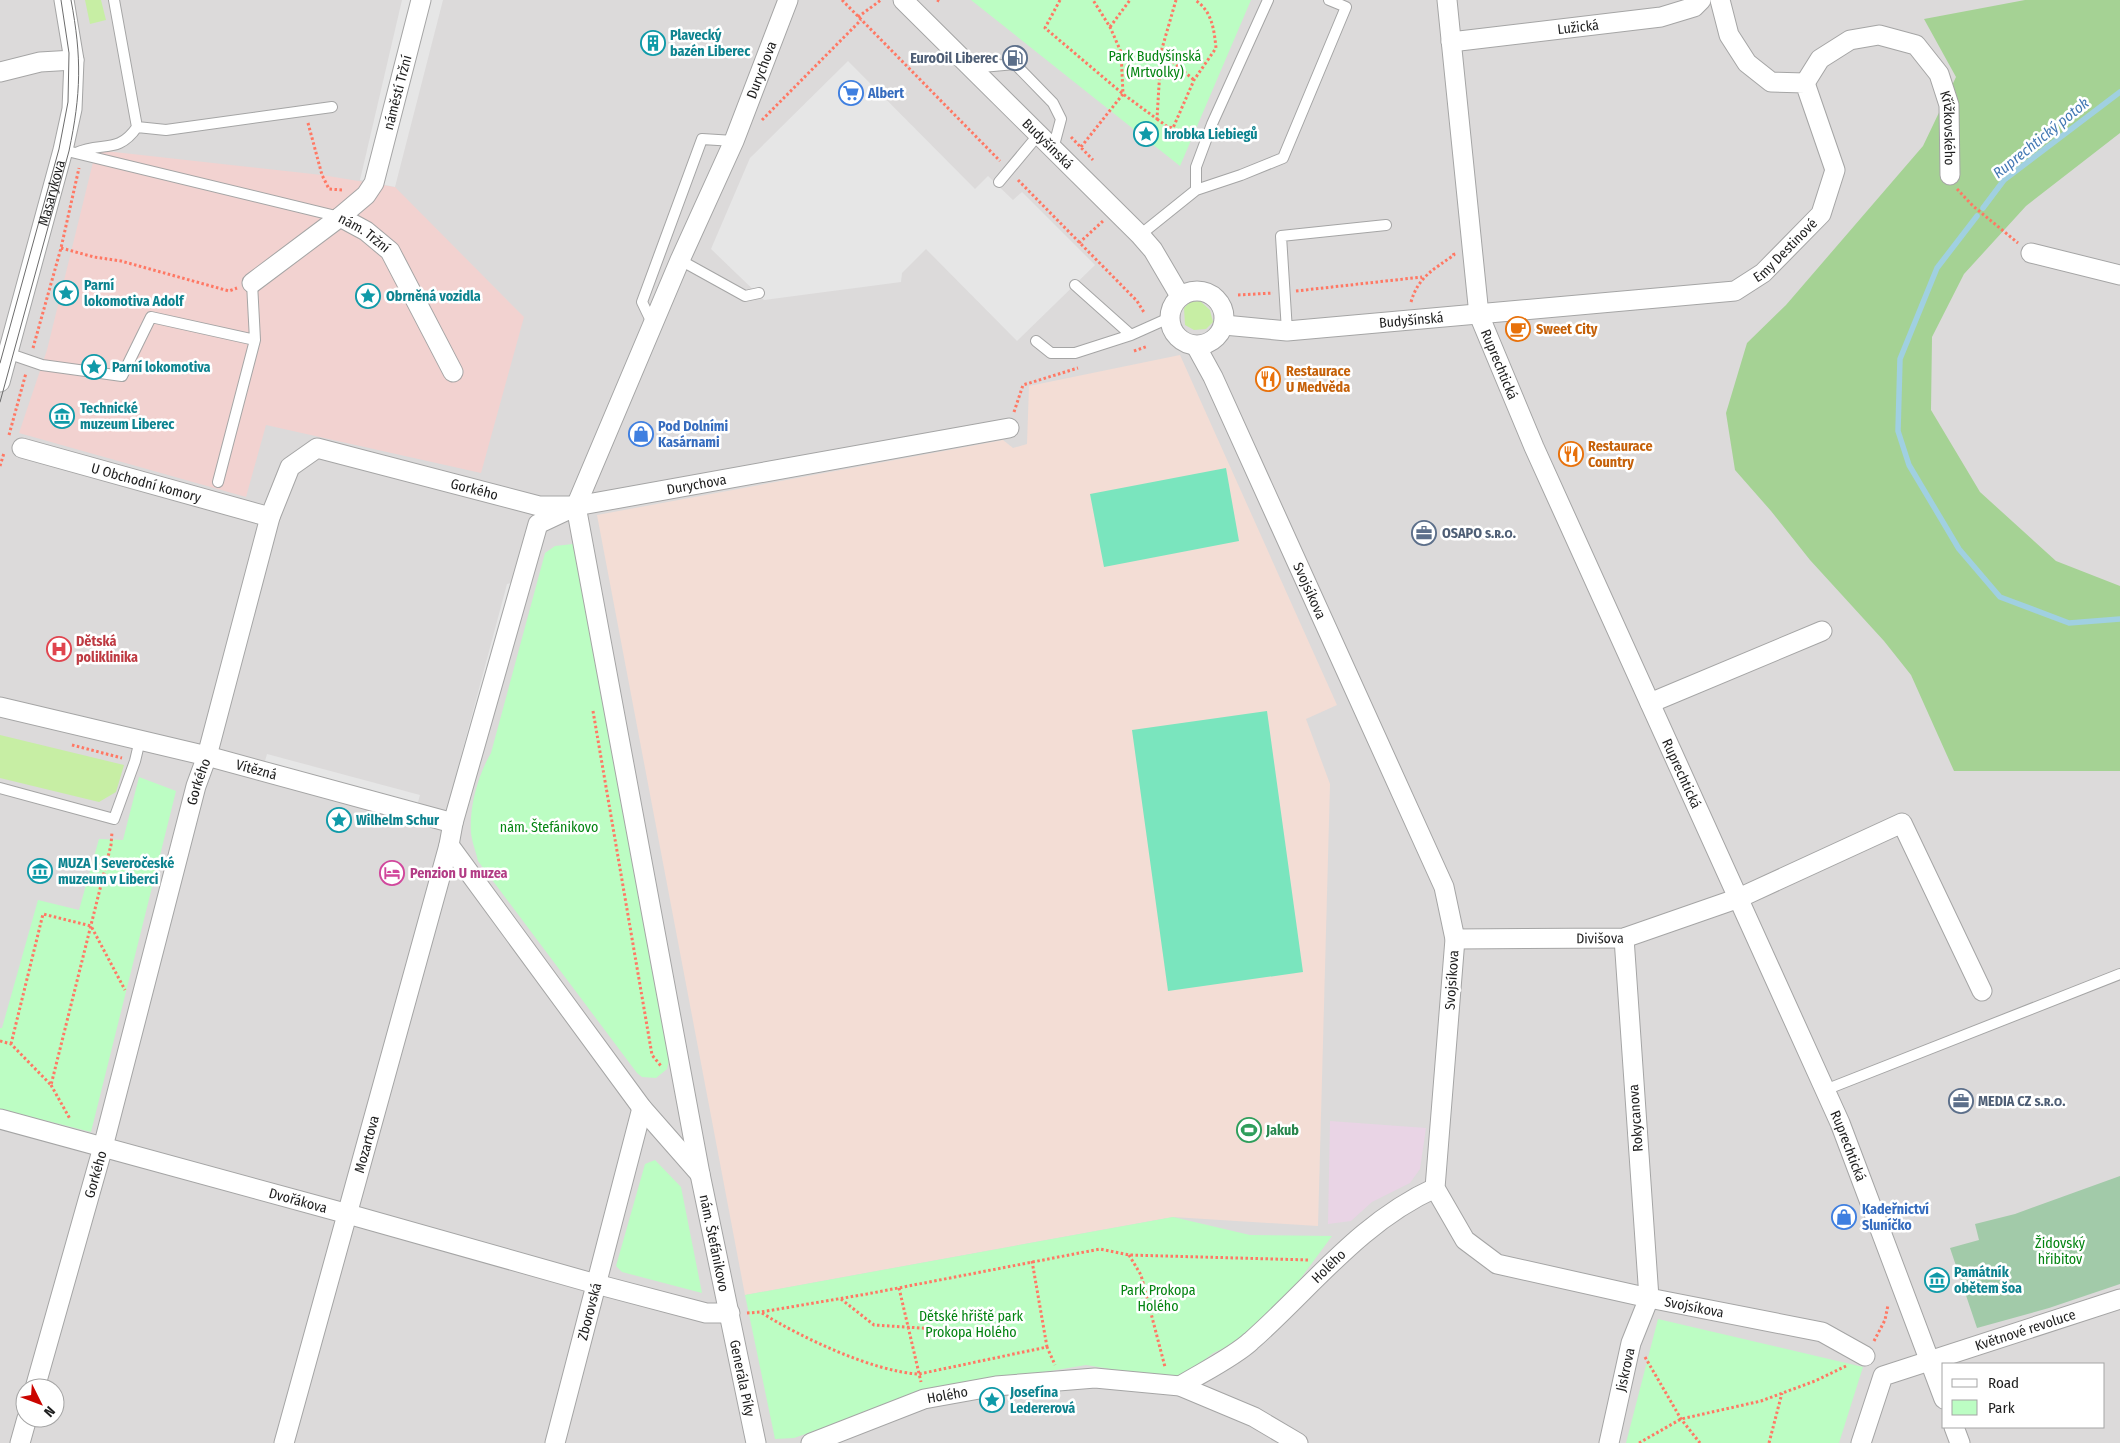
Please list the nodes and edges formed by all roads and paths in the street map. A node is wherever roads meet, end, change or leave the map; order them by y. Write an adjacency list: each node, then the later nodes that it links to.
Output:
1 (64, 0): 22 (street, Masarykova)
2 (114, 0): 32 (lane)
3 (422, 0): 40 (street, náměstí Tržní)
4 (788, 0): 35 (street, Durychova)
5 (842, 0): 18 (path)
6 (881, 0): 31 (path)
7 (903, 0): 23 (street, Budyšínská)
8 (1060, 0): 27 (path)
9 (1093, 0): 19 (path)
10 (1130, 0): 19 (path)
11 (1176, 0): 21 (path)
12 (1195, 0): 25 (path)
13 (1268, 0): 42 (lane)
14 (1329, 0): 42 (lane)
15 (1447, 0): 20 (street, Ruprechtická)
16 (1701, 0): 20 (street, Lužická)
17 (1720, 0): 26 (street)
18 (853, 12)
19 (1110, 27): 27 (path)
20 (1451, 42): 58 (street, Ruprechtická)
21 (1161, 52): 25 (path); 30 (path)
22 (74, 60): 24 (street); 37 (street, Masarykova)
23 (971, 68): 34 (street, Budyšínská); 36 (lane)
24 (0, 72)
25 (1194, 80): 30 (path)
26 (1805, 83): 38 (street, Křížkovského); 58 (street, Emy Destinové)
27 (1123, 94): 30 (path); 33 (path)
28 (332, 107): 29 (lane)
29 (305, 111): 32 (lane); 41 (path)
30 (1157, 118)
31 (760, 122)
32 (137, 127): 37 (lane)
33 (1068, 133)
34 (1038, 134): 36 (street, Budyšínská); 39 (lane)
35 (734, 141): 49 (street, Durychova); 62 (lane)
36 (1053, 149): 45 (street, Budyšínská)
37 (73, 153): 43 (lane); 47 (path); 68 (street, Masarykova)
38 (1950, 175): 48 (path, Křížkovského)
39 (1000, 182)
40 (374, 183): 43 (street, nám. Tržní)
41 (344, 190)
42 (1196, 190): 45 (lane)
43 (340, 217): 52 (street); 70 (street, nám. Tržní)
44 (1386, 226): 54 (lane)
45 (1140, 235): 57 (street, Budyšínská)
46 (1452, 246): 51 (path)
47 (61, 248): 52 (path); 69 (path)
48 (2031, 253): 50 (street)
49 (680, 260): 55 (lane); 62 (street, Durychova)
50 (2120, 275)
51 (1422, 277): 54 (path); 60 (path)
52 (252, 284): 65 (lane)
53 (1075, 285): 64 (lane)
54 (1285, 292): 56 (path); 63 (lane)
55 (759, 293)
56 (1238, 295)
57 (1180, 296): 59 (street); 61 (street)
58 (1479, 315): 60 (street, Budyšínská); 81 (street, Ruprechtická)
59 (1169, 318): 64 (lane); 67 (street)
60 (1409, 320): 63 (street, Budyšínská)
61 (1224, 325): 63 (street, Budyšínská); 67 (street)
62 (653, 326): 77 (street, Durychova)
63 (1287, 331)
64 (1131, 335): 66 (lane)
65 (255, 340): 69 (lane); 76 (lane)
66 (1036, 340)
67 (1196, 346): 92 (street, Svojsíkova)
68 (7, 353): 69 (lane); 71 (street, Masarykova)
69 (30, 360): 74 (path)
70 (453, 372)
71 (0, 382)
72 (1022, 385): 73 (path)
73 (1009, 428): 77 (street, Durychova)
74 (11, 448): 75 (path); 78 (street, U Obchodní komory)
75 (0, 466)
76 (218, 482)
77 (576, 506): 78 (street, Gorkého); 87 (street); 99 (street, nám. Štefánikovo)
78 (270, 517): 84 (street, Gorkého)
79 (1822, 631): 81 (street)
80 (592, 702): 99 (path)
81 (1650, 703): 89 (street, Ruprechtická)
82 (0, 707): 83 (street, Vítězná)
83 (140, 740): 84 (street, Vítězná); 86 (lane)
84 (207, 756): 87 (street, Vítězná); 95 (street, Gorkého)
85 (0, 788): 86 (lane)
86 (114, 819): 90 (path)
87 (453, 823): 88 (street)
88 (449, 845): 101 (street, nám. Štefánikovo); 107 (street, Mozartova)
89 (1739, 898): 91 (street, Divišova); 94 (street); 100 (street, Ruprechtická)
90 (91, 926): 95 (path); 97 (path); 98 (path)
91 (1624, 938): 92 (street, Divišova); 113 (street, Rokycanova)
92 (1455, 939): 106 (street, Svojsíkova)
93 (2120, 974): 100 (lane)
94 (1982, 991)
95 (137, 1013): 104 (street, Gorkého)
96 (0, 1041): 97 (path)
97 (12, 1044): 98 (path)
98 (51, 1085): 103 (path)
99 (684, 1089): 105 (street, nám. Štefánikovo)
100 (1825, 1090): 124 (street, Ruprechtická)
101 (642, 1108): 105 (street, nám. Štefánikovo); 111 (street)
102 (0, 1119): 103 (street, Dvořákova)
103 (83, 1142): 104 (street, Dvořákova)
104 (103, 1147): 107 (street, Dvořákova); 126 (street, Gorkého)
105 (700, 1174): 118 (street, nám. Štefánikovo)
106 (1434, 1188): 109 (street, Holého); 113 (street, Svojsíkova)
107 (348, 1214): 111 (street, Dvořákova); 136 (street, Mozartova)
108 (1128, 1255): 109 (path); 110 (path); 128 (path)
109 (1332, 1260): 128 (street, Holého)
110 (1032, 1261): 112 (path); 122 (path)
111 (596, 1284): 118 (street, Zborovská); 137 (street, Zborovská)
112 (899, 1288): 114 (path); 119 (path)
113 (1649, 1298): 121 (street, Jiskrova); 123 (street, Svojsíkova)
114 (840, 1299): 117 (path); 119 (path)
115 (2120, 1299): 124 (street, Květnové revoluce)
116 (1888, 1304): 123 (path)
117 (761, 1312): 118 (path); 125 (path)
118 (730, 1313): 138 (street, Generála Píky)
119 (908, 1328): 120 (path); 125 (path)
120 (936, 1329)
121 (1631, 1343): 132 (path); 141 (street, Jiskrova)
122 (1047, 1347): 125 (path); 127 (path)
123 (1865, 1356): 129 (path)
124 (1929, 1360): 130 (street, Ruprechtická); 145 (street, Květnové revoluce)
125 (919, 1374): 131 (path)
126 (38, 1378)
127 (1061, 1381): 128 (street, Holého); 131 (street, Holého)
128 (1175, 1386): 140 (street, Holého)
129 (1782, 1393): 132 (path); 144 (path)
130 (1942, 1394)
131 (924, 1399): 139 (street, Holého)
132 (1681, 1419): 142 (path); 143 (path)
133 (24, 1428): 135 (street)
134 (1954, 1428): 146 (street)
135 (20, 1443)
136 (284, 1443)
137 (554, 1443)
138 (756, 1443)
139 (812, 1443)
140 (1298, 1443)
141 (1610, 1443)
142 (1639, 1443)
143 (1700, 1443)
144 (1769, 1443)
145 (1861, 1443)
146 (1960, 1443)

